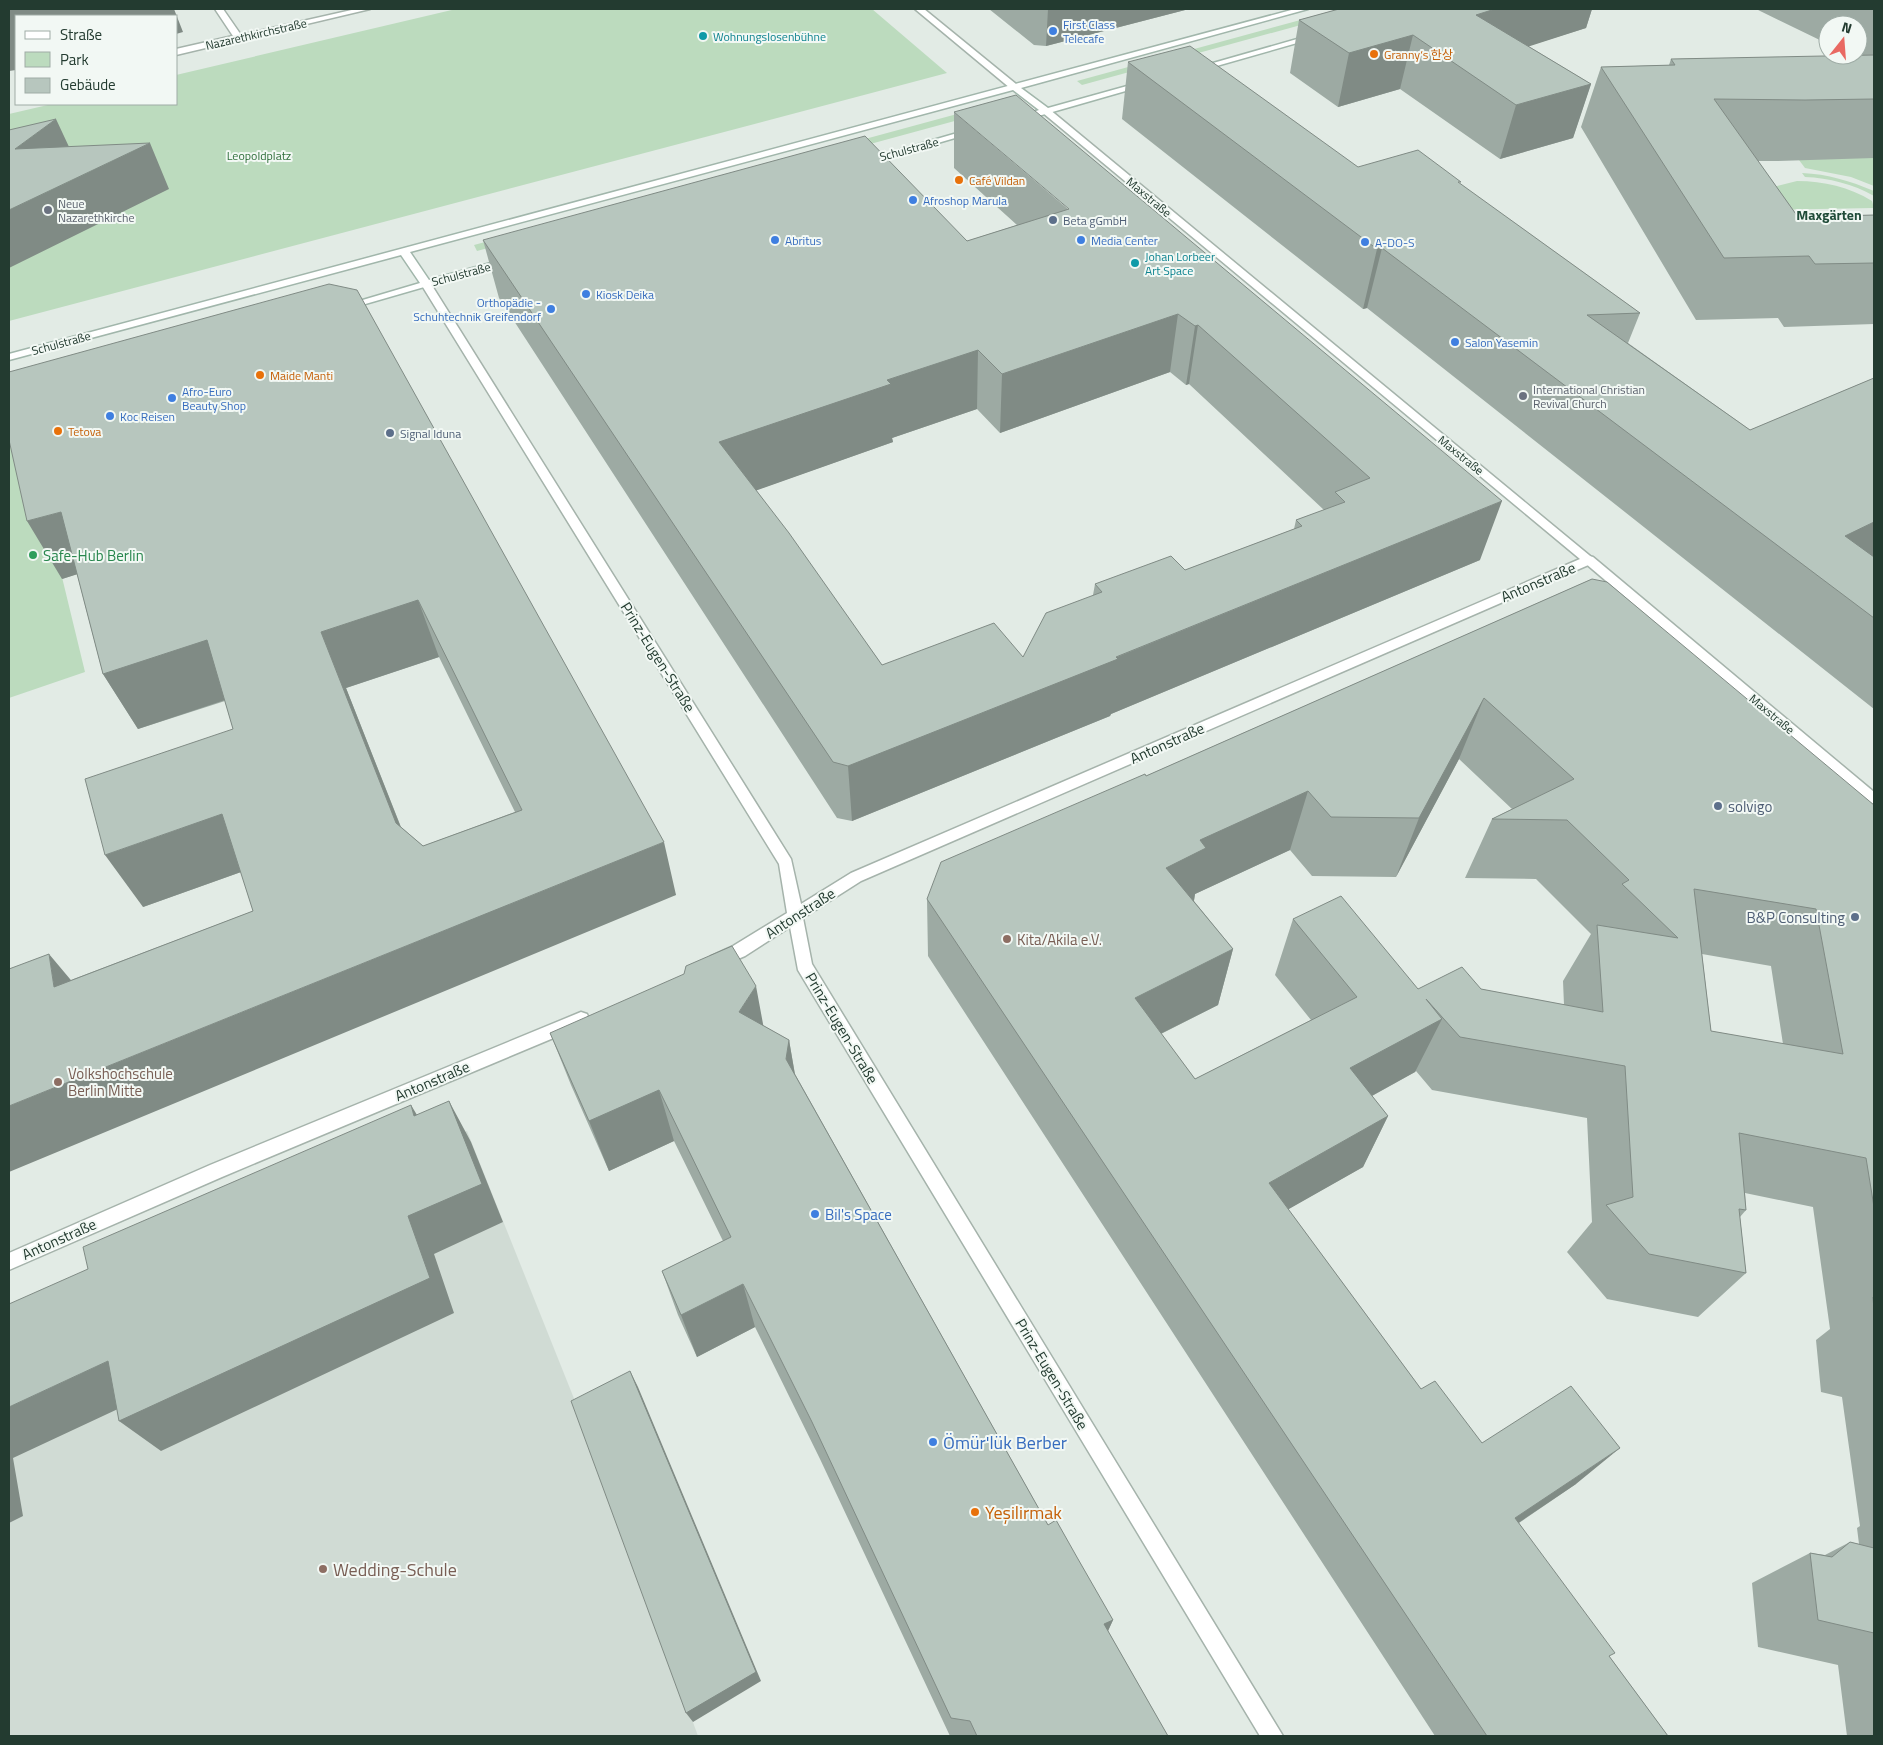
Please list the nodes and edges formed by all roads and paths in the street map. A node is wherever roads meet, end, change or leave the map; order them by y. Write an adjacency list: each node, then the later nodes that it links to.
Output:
1 (219, 9): 6 (street)
2 (366, 9): 6 (street, Nazarethkirchstraße)
3 (919, 9): 10 (street)
4 (1304, 9): 10 (street, Schulstraße)
5 (1320, 35): 8 (street)
6 (239, 38): 7 (street, Nazarethkirchstraße)
7 (178, 52)
8 (1187, 72)
9 (1159, 80): 11 (street)
10 (1013, 86): 11 (street); 15 (street, Schulstraße)
11 (1046, 111): 12 (street); 20 (street, Maxstraße)
12 (1010, 122)
13 (985, 128): 14 (street, Schulstraße)
14 (852, 165)
15 (404, 250): 17 (street, Schulstraße); 19 (street, Schulstraße)
16 (521, 258): 17 (street, Schulstraße)
17 (426, 284): 18 (street, Schulstraße); 22 (street, Prinz-Eugen-Straße)
18 (332, 310)
19 (9, 357)
20 (1589, 560): 21 (street, Maxstraße); 22 (street, Antonstraße)
21 (1874, 800)
22 (796, 915): 23 (street, Antonstraße); 26 (street, Prinz-Eugen-Straße)
23 (703, 967)
24 (595, 1013): 25 (street, Antonstraße)
25 (9, 1262)
26 (1272, 1736)

